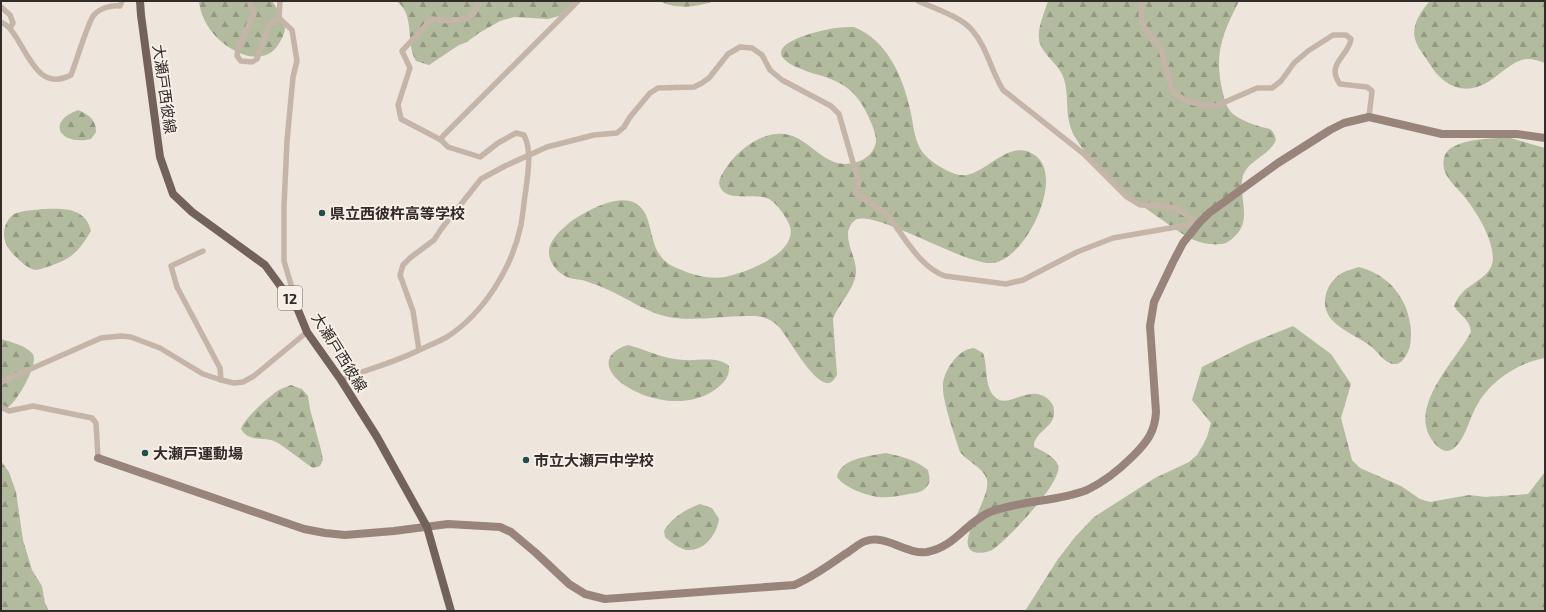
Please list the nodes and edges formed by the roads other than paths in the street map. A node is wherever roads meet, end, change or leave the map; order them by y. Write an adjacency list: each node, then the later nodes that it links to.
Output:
1 (122, 1): 12 (street)
2 (140, 1): 19 (main road, 大瀬戸西彼線 / 12)
3 (249, 1): 10 (street)
4 (280, 1): 10 (street)
5 (480, 1): 15 (street)
6 (578, 1): 15 (street)
7 (918, 1): 17 (street)
8 (1143, 1): 13 (street)
9 (1, 7): 12 (street)
10 (279, 18): 19 (street)
11 (1, 22): 12 (street)
12 (10, 28)
13 (1369, 117): 14 (street); 17 (street)
14 (1545, 138)
15 (441, 140): 16 (street)
16 (529, 156): 17 (street); 21 (street); 21 (street)
17 (1199, 223): 27 (street)
18 (203, 251): 22 (street)
19 (298, 310): 20 (main road, 大瀬戸西彼線 / 12)
20 (307, 332): 22 (street); 23 (main road, 大瀬戸西彼線 / 12)
21 (419, 350): 23 (street)
22 (221, 380): 24 (street)
23 (341, 380): 27 (main road, 大瀬戸西彼線 / 12)
24 (1, 382)
25 (1, 407): 26 (street)
26 (98, 458): 27 (street)
27 (428, 527): 28 (main road, 大瀬戸西彼線 / 12)
28 (451, 611)

